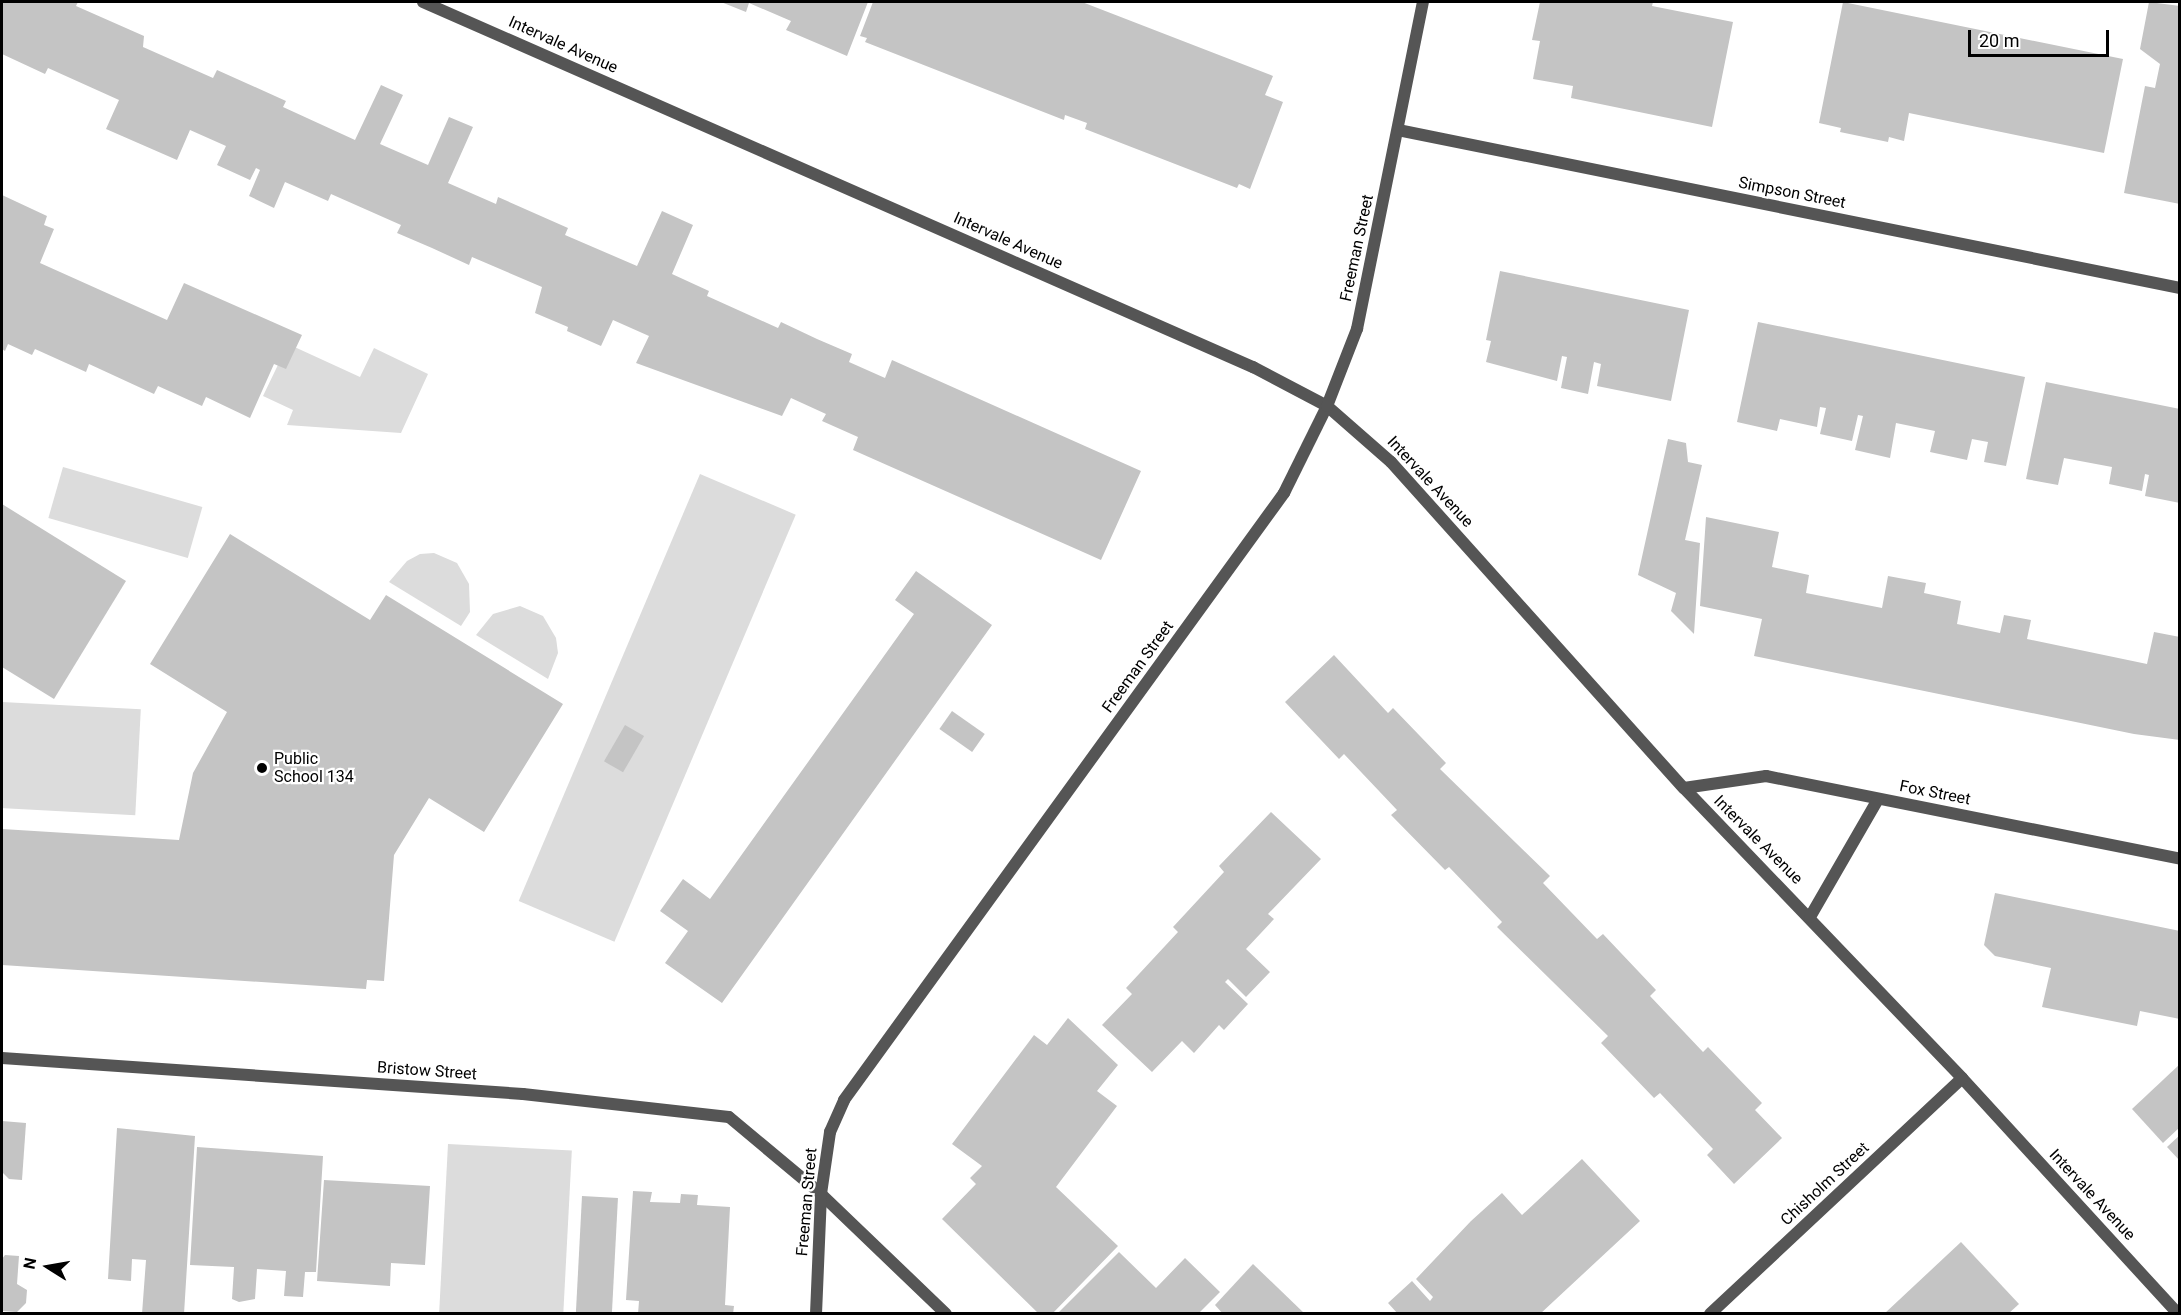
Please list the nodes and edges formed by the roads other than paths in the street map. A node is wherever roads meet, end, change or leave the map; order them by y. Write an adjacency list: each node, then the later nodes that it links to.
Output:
1 (423, 2): 5 (street, Intervale Avenue)
2 (1423, 2): 3 (street, Freeman Street)
3 (1398, 130): 4 (street, Simpson Street); 5 (street, Freeman Street)
4 (2180, 288)
5 (1327, 405): 6 (street, Intervale Avenue); 12 (street, Freeman Street)
6 (1684, 788): 7 (street, Fox Street); 9 (street, Intervale Avenue)
7 (1878, 799): 8 (street, Fox Street); 9 (street)
8 (2180, 859)
9 (1810, 916): 11 (street, Intervale Avenue)
10 (2, 1058): 12 (street, Bristow Street)
11 (1962, 1078): 15 (street, Chisholm Street); 16 (street, Intervale Avenue)
12 (821, 1194): 13 (street, Freeman Street); 14 (street, Bristow Street)
13 (816, 1314)
14 (946, 1314)
15 (1710, 1314)
16 (2178, 1314)

